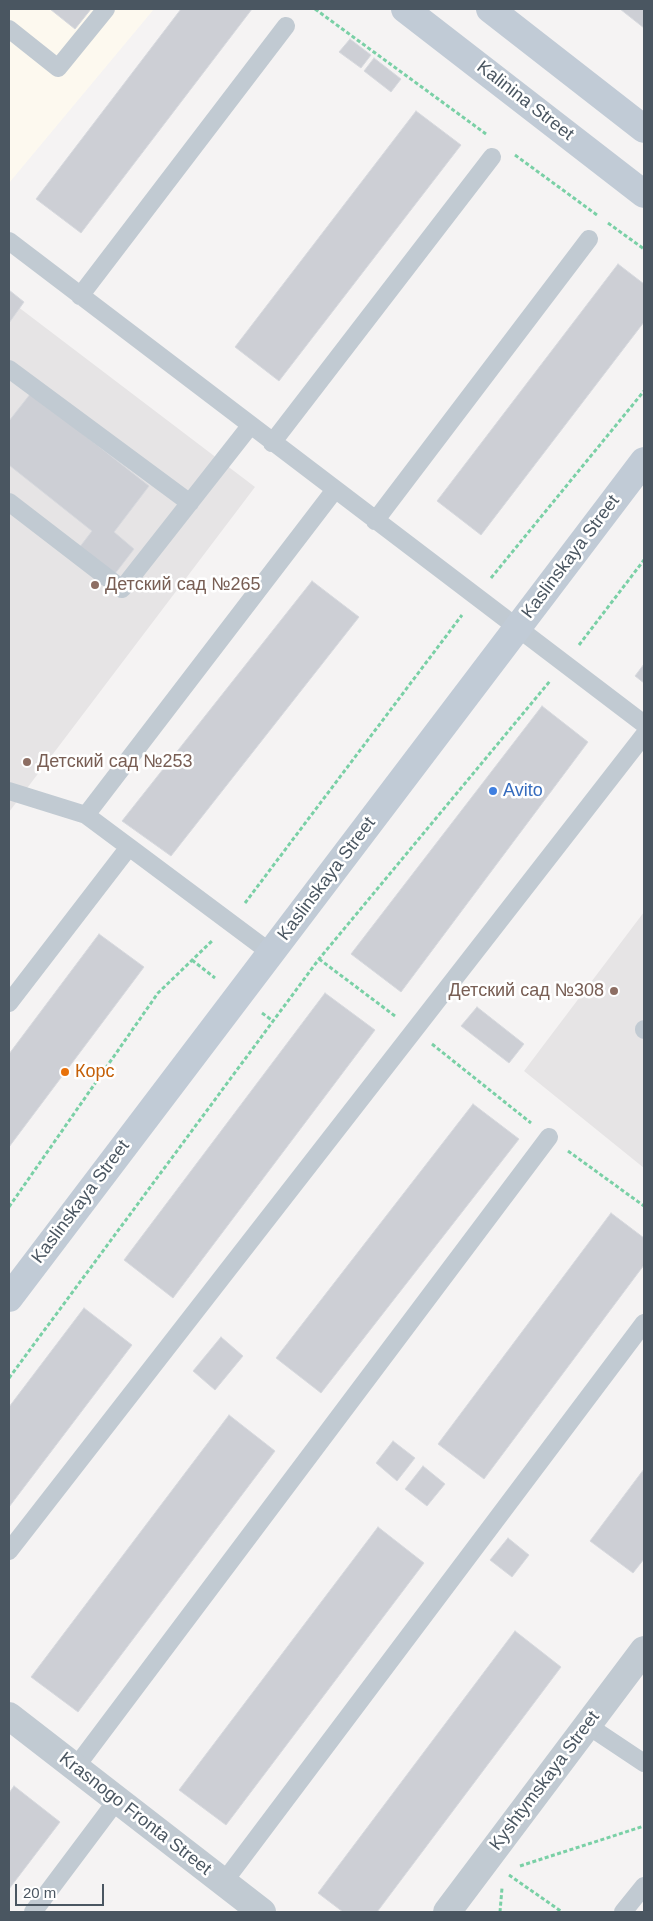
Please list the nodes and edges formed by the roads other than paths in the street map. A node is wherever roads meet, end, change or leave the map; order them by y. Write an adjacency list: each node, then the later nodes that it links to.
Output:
1 (106, 9): 5 (lane)
2 (405, 9): 8 (main road, Kalinina Street)
3 (490, 9): 6 (main road)
4 (286, 26): 11 (lane)
5 (9, 28)
6 (644, 128)
7 (500, 153): 14 (lane)
8 (644, 194)
9 (589, 239): 19 (lane)
10 (9, 241): 11 (lane)
11 (80, 296): 13 (lane)
12 (9, 370): 18 (lane)
13 (250, 426): 14 (lane); 18 (lane)
14 (272, 443): 16 (lane)
15 (644, 461): 20 (main road, Kaslinskaya Street)
16 (334, 491): 19 (lane); 24 (lane)
17 (9, 502): 18 (lane)
18 (190, 503)
19 (375, 521): 20 (lane)
20 (517, 628): 21 (lane); 26 (main road, Kaslinskaya Street)
21 (644, 724)
22 (644, 736): 31 (lane)
23 (9, 791): 24 (lane)
24 (86, 814): 25 (lane)
25 (129, 847): 26 (lane); 27 (lane)
26 (270, 953): 29 (main road, Kaslinskaya Street)
27 (9, 1003)
28 (550, 1137): 36 (lane)
29 (9, 1298)
30 (644, 1323): 38 (lane)
31 (9, 1551)
32 (644, 1650): 34 (street, Kyshtymskaya Street)
33 (9, 1717): 36 (street, Krasnogo Fronta Street)
34 (587, 1725): 35 (lane); 42 (street, Kyshtymskaya Street)
35 (644, 1763)
36 (76, 1768): 37 (street, Krasnogo Fronta Street)
37 (117, 1800): 38 (street, Krasnogo Fronta Street); 41 (lane)
38 (224, 1883): 40 (street, Krasnogo Fronta Street)
39 (644, 1886): 43 (lane)
40 (248, 1908)
41 (33, 1912)
42 (447, 1912)
43 (624, 1912)

